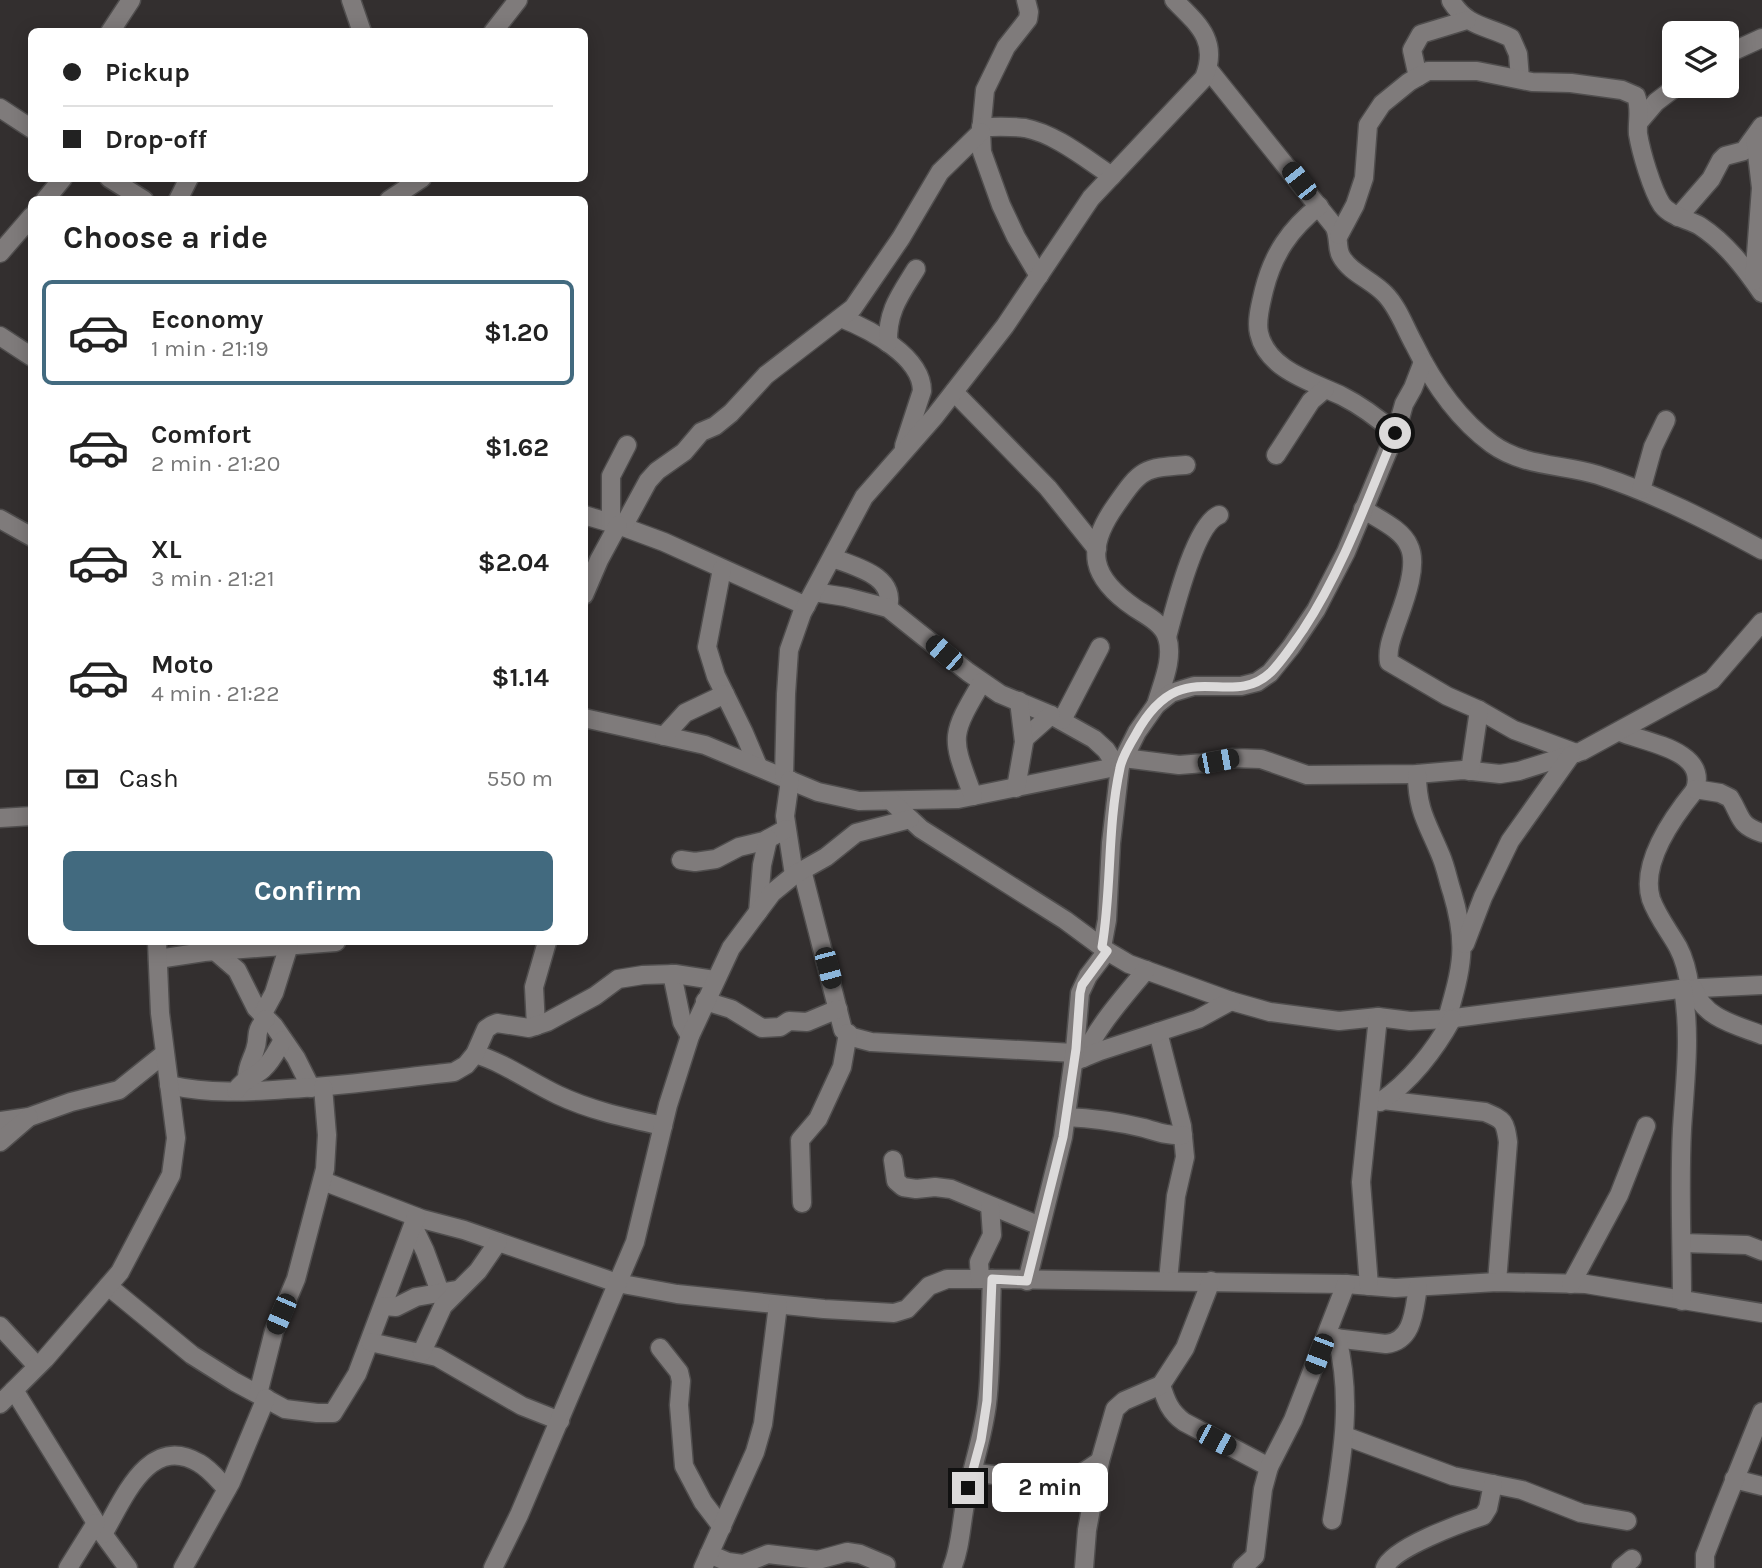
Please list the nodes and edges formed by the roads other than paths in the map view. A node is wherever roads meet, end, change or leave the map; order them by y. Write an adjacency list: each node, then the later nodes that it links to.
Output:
1 (131, 0): 8 (street)
2 (351, 0): 9 (street)
3 (518, 0): 10 (street)
4 (1026, 0): 20 (street)
5 (1174, 0): 13 (street)
6 (1451, 1): 7 (street)
7 (1467, 20): 14 (street); 15 (street)
8 (113, 28)
9 (361, 28)
10 (496, 28)
11 (1762, 38): 12 (street)
12 (1739, 49)
13 (1208, 69): 22 (street); 29 (street)
14 (1418, 77): 15 (street); 32 (street)
15 (1520, 79): 18 (street)
16 (1662, 97): 18 (street)
17 (0, 108): 19 (street)
18 (1639, 122): 30 (street)
19 (28, 126)
20 (981, 130): 22 (street); 35 (street); 37 (street)
21 (1758, 132): 30 (street); 36 (street)
22 (1112, 176): 35 (street)
23 (60, 182): 26 (street)
24 (115, 182): 27 (street)
25 (417, 182): 28 (street)
26 (48, 196)
27 (138, 196)
28 (398, 196)
29 (1319, 206): 32 (street); 42 (street)
30 (1678, 217): 36 (street)
31 (28, 221): 33 (street)
32 (1339, 235): 41 (street)
33 (0, 253)
34 (916, 268): 39 (street)
35 (1039, 276): 43 (street)
36 (1758, 287)
37 (841, 318): 39 (street); 55 (street)
38 (0, 336): 40 (street)
39 (888, 343): 47 (street)
40 (28, 354)
41 (1423, 362): 45 (street); 50 (street)
42 (1325, 389): 45 (street); 48 (street)
43 (954, 392): 47 (street); 57 (street)
44 (1666, 419): 50 (street)
45 (1395, 433): 51 (street)
46 (627, 445): 55 (street)
47 (903, 453): 59 (street)
48 (1276, 455)
49 (1185, 465): 57 (street)
50 (1641, 490): 58 (street)
51 (1363, 509): 70 (street); 71 (street)
52 (1219, 515): 65 (street)
53 (588, 517): 55 (street)
54 (0, 519): 56 (street)
55 (617, 525): 60 (street); 61 (street)
56 (28, 535)
57 (1097, 549): 65 (street)
58 (1762, 550)
59 (833, 558): 62 (street); 63 (street)
60 (722, 569): 62 (street); 68 (street)
61 (588, 586)
62 (810, 599): 63 (street); 77 (street)
63 (888, 608): 67 (street)
64 (1762, 622): 74 (street)
65 (1167, 637): 70 (street)
66 (1100, 647): 72 (street)
67 (982, 682): 69 (street); 86 (street)
68 (725, 694): 75 (street); 79 (street)
69 (1019, 701): 72 (street); 76 (street)
70 (1156, 705): 80 (street)
71 (1479, 710): 78 (street); 81 (street)
72 (1057, 718): 76 (street); 80 (street)
73 (588, 719): 75 (street)
74 (1620, 732): 78 (street); 85 (street)
75 (664, 736): 79 (street)
76 (1024, 739): 84 (street)
77 (785, 746): 79 (street); 83 (street)
78 (1573, 754): 81 (street); 102 (street)
79 (756, 764): 83 (street)
80 (1120, 764): 82 (street); 84 (street); 100 (street)
81 (1470, 771): 82 (street)
82 (1416, 774): 102 (street)
83 (787, 778): 87 (street); 91 (street)
84 (1016, 788): 86 (street)
85 (1695, 789): 92 (street); 107 (street)
86 (973, 796): 87 (street)
87 (891, 801): 90 (street)
88 (28, 816): 89 (street)
89 (0, 818)
90 (910, 819): 95 (street); 100 (street)
91 (786, 829): 93 (street); 95 (street)
92 (1762, 833)
93 (768, 839): 94 (street); 96 (street)
94 (681, 860)
95 (798, 873): 96 (street); 110 (street)
96 (758, 912): 105 (street)
97 (289, 945): 99 (street); 111 (street)
98 (546, 945): 114 (street)
99 (216, 947): 101 (street); 111 (street)
100 (1104, 949): 103 (street); 122 (street)
101 (158, 950): 120 (street)
102 (1462, 950): 113 (street)
103 (1146, 970): 109 (street); 122 (street)
104 (672, 974): 105 (street); 114 (street); 118 (street)
105 (714, 980): 108 (street)
106 (1762, 985): 107 (street)
107 (1689, 989): 113 (street); 117 (street); 141 (street)
108 (705, 1001): 110 (street); 118 (street)
109 (1231, 1002): 112 (street); 115 (street)
110 (838, 1009): 116 (street)
111 (264, 1017): 119 (street); 123 (street)
112 (1378, 1017): 113 (street); 126 (street)
113 (1450, 1019): 126 (street)
114 (536, 1026): 121 (street)
115 (1158, 1032): 122 (street); 132 (street)
116 (848, 1033): 122 (street); 136 (street)
117 (1762, 1035)
118 (690, 1036): 130 (street)
119 (284, 1040): 123 (street); 125 (street)
120 (164, 1054): 124 (street); 127 (street)
121 (475, 1055): 125 (street); 130 (street)
122 (1077, 1058): 128 (street)
123 (242, 1084): 124 (street); 125 (street)
124 (169, 1085): 151 (street)
125 (317, 1087): 135 (street)
126 (1376, 1105): 147 (street); 152 (street)
127 (29, 1117): 129 (street); 133 (street)
128 (1066, 1117): 132 (street); 139 (street)
129 (0, 1121)
130 (663, 1126): 148 (street)
131 (1646, 1126): 150 (street)
132 (1182, 1135): 145 (street)
133 (0, 1142)
134 (893, 1160): 137 (street)
135 (323, 1181): 138 (street); 167 (street)
136 (802, 1203)
137 (990, 1206): 139 (street); 143 (street)
138 (414, 1222): 140 (street); 154 (street); 157 (street)
139 (1040, 1226): 144 (street)
140 (498, 1242): 148 (street); 154 (street)
141 (1682, 1243): 142 (street); 155 (street)
142 (1762, 1251)
143 (986, 1279): 144 (street); 156 (street); 174 (street)
144 (1027, 1281): 145 (street)
145 (1168, 1281): 146 (street)
146 (1211, 1281): 149 (street); 165 (street)
147 (1497, 1282): 150 (street); 153 (street)
148 (617, 1283): 156 (street); 170 (street)
149 (1346, 1284): 152 (street); 160 (street)
150 (1571, 1284): 155 (street)
151 (108, 1286): 164 (street); 167 (street)
152 (1369, 1286): 153 (street)
153 (1418, 1287): 160 (street)
154 (448, 1291): 157 (street); 163 (street)
155 (1682, 1301): 158 (street)
156 (778, 1305): 183 (street)
157 (384, 1307): 161 (street)
158 (1762, 1313)
159 (0, 1326): 164 (street)
160 (1332, 1337): 171 (street); 173 (street)
161 (370, 1342): 163 (street); 167 (street)
162 (660, 1348): 183 (street)
163 (422, 1352): 170 (street)
164 (37, 1366): 166 (street)
165 (1161, 1385): 172 (street); 173 (street)
166 (14, 1390): 168 (street); 184 (street)
167 (262, 1396): 180 (street)
168 (0, 1404)
169 (1762, 1412): 175 (street)
170 (559, 1421): 192 (street)
171 (1345, 1436): 177 (street); 181 (street)
172 (1100, 1461): 176 (street); 178 (street)
173 (1269, 1467): 194 (street)
174 (972, 1473): 176 (street); 188 (street)
175 (1734, 1479): 179 (street); 196 (street)
176 (1061, 1480): 178 (street)
177 (1493, 1484): 182 (street); 195 (street)
178 (1096, 1485): 193 (street)
179 (1762, 1486)
180 (227, 1489): 184 (street); 191 (street)
181 (1332, 1520)
182 (1627, 1521)
183 (722, 1527): 185 (street)
184 (99, 1529): 189 (street); 190 (street)
185 (706, 1561): 186 (street)
186 (834, 1561): 187 (street)
187 (886, 1566)
188 (954, 1567)
189 (68, 1568)
190 (128, 1568)
191 (183, 1568)
192 (493, 1568)
193 (1084, 1568)
194 (1242, 1568)
195 (1385, 1568)
196 (1705, 1568)

